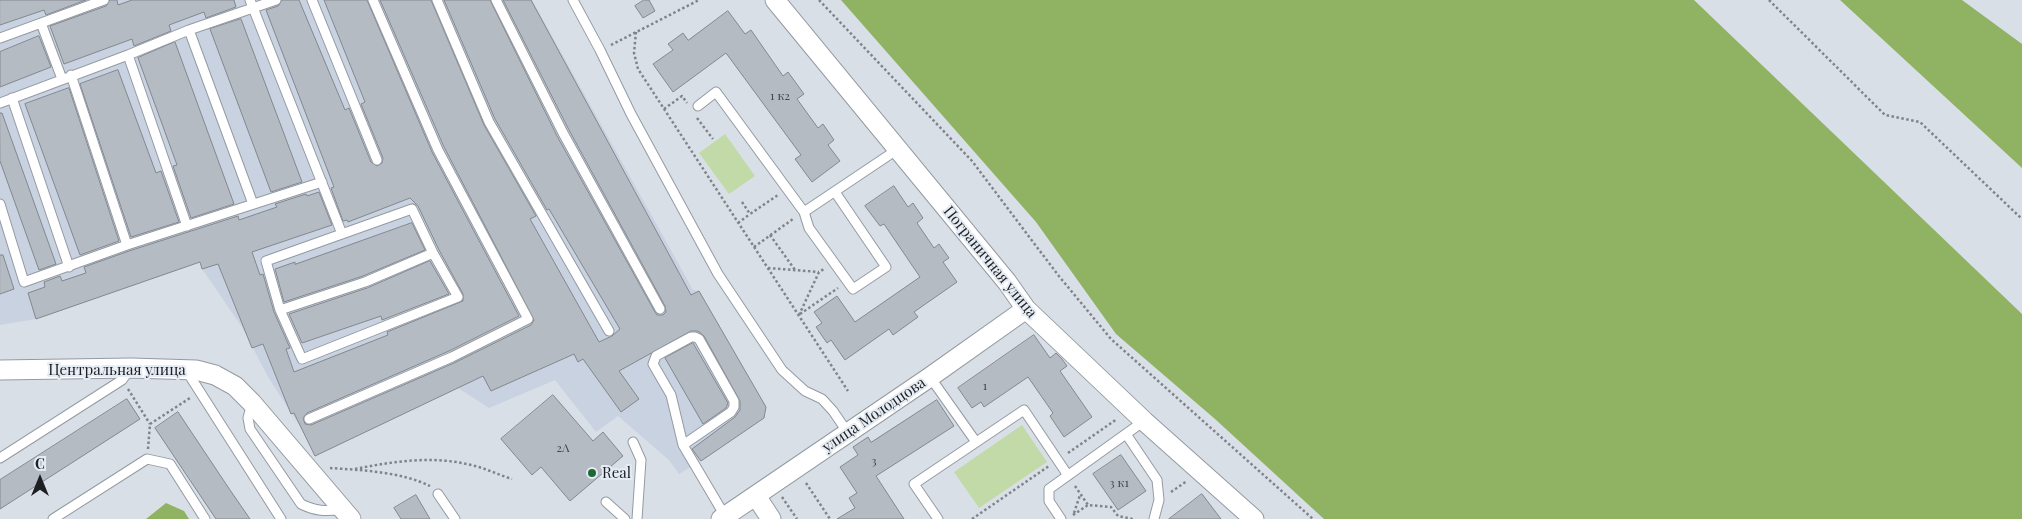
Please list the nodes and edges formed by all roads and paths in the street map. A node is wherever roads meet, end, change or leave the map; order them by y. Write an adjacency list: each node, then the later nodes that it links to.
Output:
1 (104, 0): 13 (lane)
2 (276, 0): 12 (lane)
3 (312, 0): 26 (lane)
4 (373, 0): 60 (lane)
5 (436, 0): 51 (lane)
6 (496, 0): 47 (lane)
7 (573, 0): 17 (lane)
8 (698, 0): 15 (path)
9 (775, 0): 25 (street, Пограничная улица)
10 (819, 0): 102 (path)
11 (1769, 0): 35 (path)
12 (251, 4): 14 (lane); 27 (lane)
13 (41, 23): 16 (lane); 19 (lane)
14 (189, 30): 18 (lane); 32 (lane)
15 (636, 32): 17 (path); 24 (path)
16 (0, 38)
17 (600, 50): 62 (lane)
18 (128, 55): 19 (lane); 37 (lane)
19 (66, 77): 21 (lane); 40 (lane)
20 (682, 96): 24 (path)
21 (12, 98): 22 (lane); 43 (lane)
22 (0, 103)
23 (698, 106): 28 (lane)
24 (664, 109): 36 (path)
25 (898, 149): 29 (lane); 48 (street, Пограничная улица)
26 (377, 160)
27 (322, 182): 32 (lane); 38 (lane)
28 (787, 188): 33 (lane); 34 (path)
29 (835, 192): 33 (lane); 46 (lane)
30 (742, 202): 34 (path)
31 (0, 204): 43 (lane)
32 (254, 204): 37 (lane)
33 (804, 212): 39 (path); 46 (lane)
34 (750, 214): 36 (path)
35 (2022, 219)
36 (738, 223): 41 (path)
37 (187, 226): 40 (lane)
38 (342, 234): 42 (lane); 49 (lane)
39 (770, 235): 41 (path); 45 (path)
40 (127, 246): 43 (lane)
41 (754, 247): 44 (path)
42 (433, 253): 49 (lane); 49 (lane)
43 (69, 267)
44 (768, 268): 45 (path); 50 (path)
45 (796, 270): 50 (path)
46 (848, 281): 50 (path)
47 (660, 309)
48 (1026, 309): 55 (street, улица Молодцова); 59 (street, Пограничная улица)
49 (280, 310)
50 (798, 315): 57 (path)
51 (609, 331)
52 (0, 370): 54 (street, Центральная улица)
53 (186, 370): 54 (street, Центральная улица); 56 (lane); 58 (street, Центральная улица)
54 (127, 374): 61 (path); 67 (lane)
55 (930, 377): 62 (street, улица Молодцова); 65 (lane)
56 (200, 392): 61 (path); 88 (lane)
57 (848, 392)
58 (252, 402): 83 (street, Центральная улица); 83 (lane)
59 (1138, 415): 63 (lane); 69 (path); 73 (street, Пограничная улица)
60 (309, 419)
61 (150, 424): 68 (path)
62 (848, 433): 71 (street, улица Молодцова)
63 (1126, 434): 74 (lane); 80 (lane)
64 (633, 442): 91 (lane)
65 (976, 442): 69 (lane); 95 (lane)
66 (683, 445): 66 (lane); 85 (lane)
67 (0, 458)
68 (147, 459): 86 (lane); 87 (lane)
69 (1058, 460): 74 (lane); 96 (path)
70 (326, 467): 72 (path)
71 (796, 468): 76 (street, улица Молодцова); 94 (path)
72 (355, 470): 75 (path); 77 (path)
73 (1200, 471): 80 (path); 101 (street, Пограничная улица)
74 (1067, 474): 78 (path); 97 (lane)
75 (512, 479)
76 (773, 484): 79 (street, улица Молодцова); 93 (path)
77 (438, 494): 89 (lane)
78 (1080, 494): 82 (path); 84 (path)
79 (756, 496): 85 (street, улица Молодцова); 92 (street)
80 (1159, 500): 100 (lane)
81 (606, 502): 90 (lane)
82 (1088, 505): 84 (path); 99 (path)
83 (346, 514)
84 (1074, 515): 98 (path)
85 (723, 518)
86 (53, 519)
87 (205, 519)
88 (281, 519)
89 (455, 519)
90 (625, 519)
91 (637, 519)
92 (771, 519)
93 (796, 519)
94 (830, 519)
95 (938, 519)
96 (972, 519)
97 (1061, 519)
98 (1067, 519)
99 (1133, 519)
100 (1154, 519)
101 (1254, 519)
102 (1313, 519)

